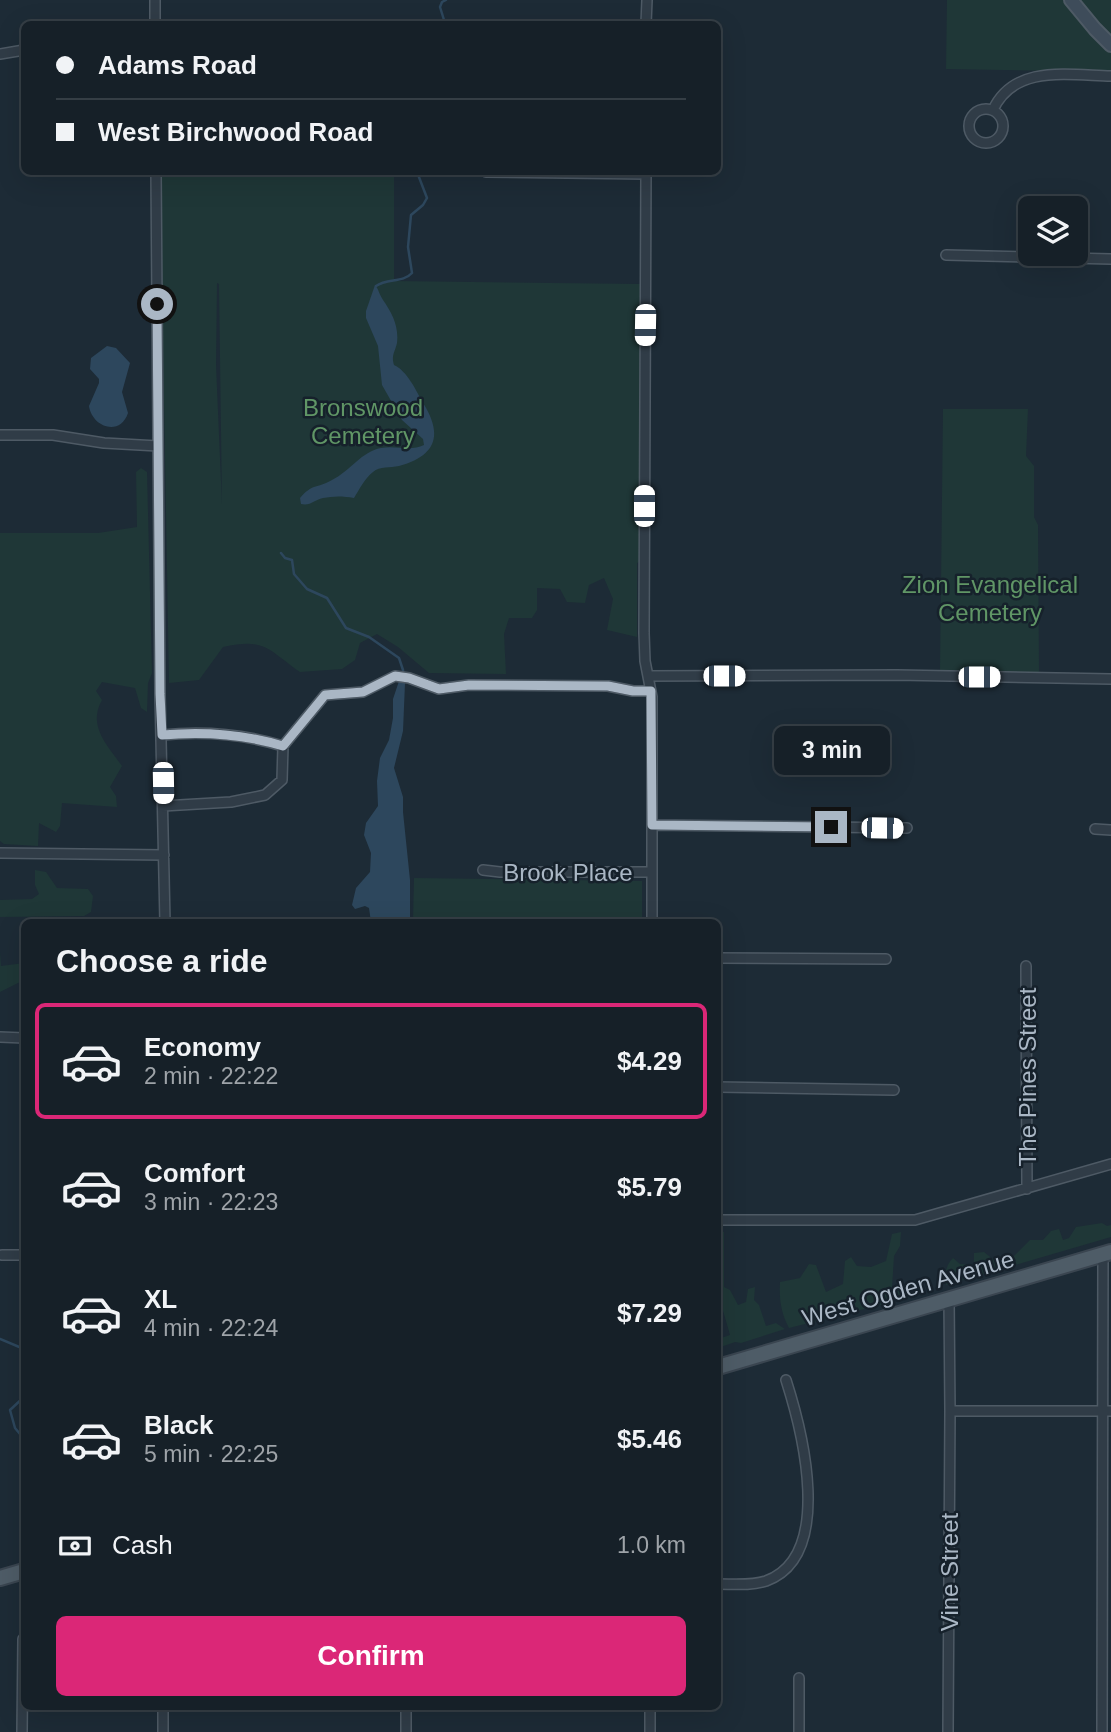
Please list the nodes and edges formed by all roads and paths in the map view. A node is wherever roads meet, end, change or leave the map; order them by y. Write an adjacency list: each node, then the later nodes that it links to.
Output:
1 (155, 0): 4 (street)
2 (647, 0): 5 (street)
3 (1071, 0): 6 (street)
4 (155, 21)
5 (646, 21)
6 (1111, 45)
7 (21, 50): 8 (street)
8 (0, 54)
9 (1111, 76): 10 (street)
10 (993, 110)
11 (156, 175): 16 (street)
12 (646, 175): 17 (street)
13 (946, 255): 14 (street)
14 (1111, 260)
15 (0, 435): 16 (street)
16 (158, 446): 20 (street)
17 (648, 676): 18 (street); 19 (street)
18 (1111, 678)
19 (651, 691): 21 (street); 23 (street)
20 (162, 735): 21 (street); 22 (street)
21 (283, 746): 22 (street)
22 (163, 806): 28 (street)
23 (652, 825): 24 (street); 30 (street)
24 (907, 828)
25 (1096, 830): 26 (street)
26 (1111, 830)
27 (0, 853): 28 (street)
28 (164, 855): 31 (street)
29 (484, 870): 30 (street, Brook Place)
30 (652, 872): 32 (street)
31 (165, 919)
32 (652, 919)
33 (721, 957): 34 (street)
34 (886, 959)
35 (1026, 966): 41 (street, The Pines Street)
36 (0, 1037): 37 (street)
37 (21, 1038)
38 (721, 1087): 39 (street)
39 (894, 1090)
40 (1111, 1164): 41 (street)
41 (1027, 1189): 42 (street)
42 (721, 1220)
43 (1107, 1254): 46 (main road, West Ogden Avenue); 50 (street)
44 (2, 1255): 45 (street)
45 (21, 1255)
46 (949, 1299): 47 (main road, West Ogden Avenue); 49 (street)
47 (721, 1366)
48 (786, 1380): 53 (street)
49 (950, 1411): 50 (street); 64 (street, Vine Street)
50 (1107, 1411): 65 (street)
51 (21, 1572): 52 (main road)
52 (0, 1578)
53 (721, 1584)
54 (799, 1678): 63 (street)
55 (22, 1710): 59 (street)
56 (163, 1710): 60 (street)
57 (406, 1710): 61 (street)
58 (650, 1710): 62 (street)
59 (22, 1732)
60 (163, 1732)
61 (406, 1732)
62 (650, 1732)
63 (799, 1732)
64 (948, 1732)
65 (1102, 1732)

